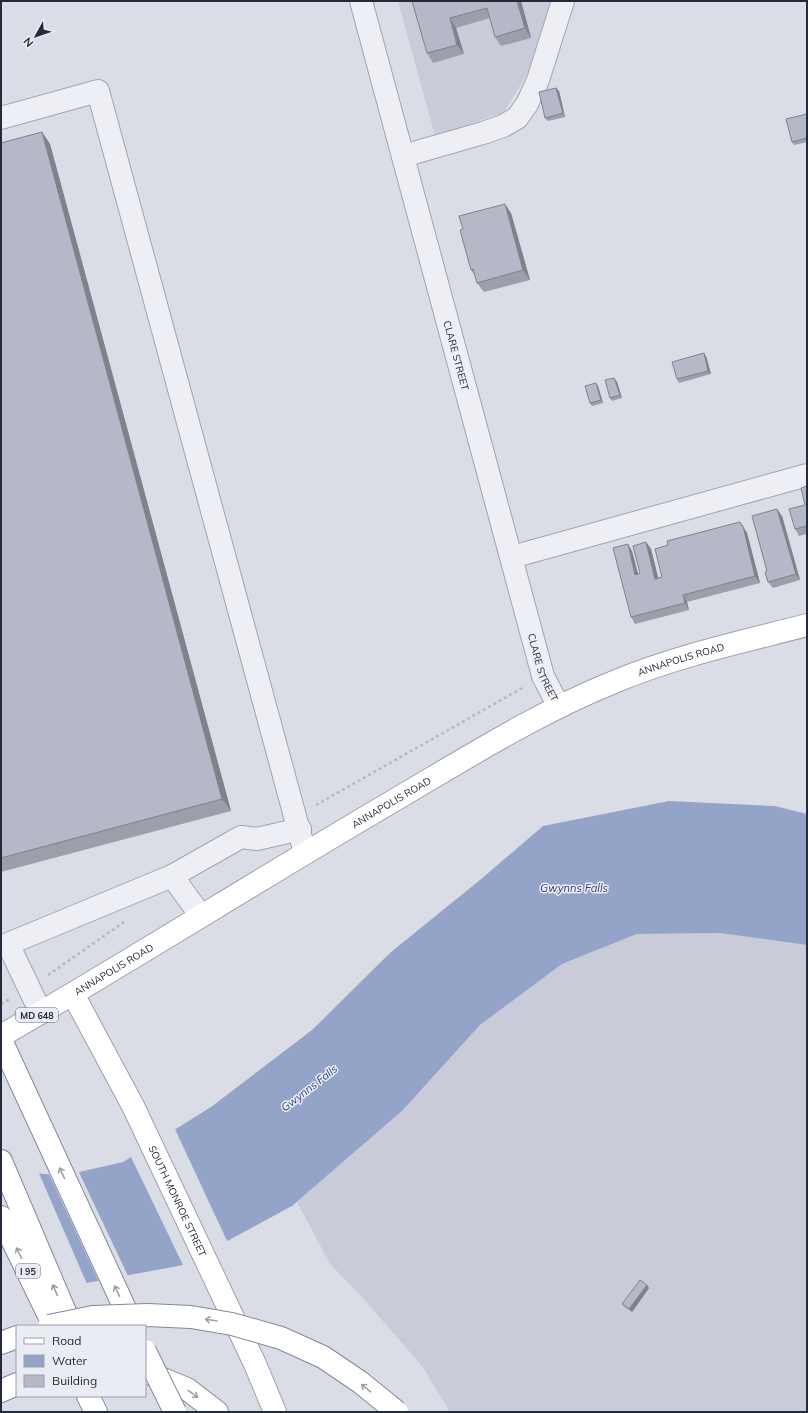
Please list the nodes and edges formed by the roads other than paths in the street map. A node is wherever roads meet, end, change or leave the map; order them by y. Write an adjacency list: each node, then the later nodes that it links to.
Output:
1 (361, 1): 4 (street, CLARE STREET)
2 (563, 1): 4 (street)
3 (1, 118): 9 (street)
4 (403, 156): 6 (street, CLARE STREET)
5 (807, 475): 6 (street)
6 (512, 557): 8 (street, CLARE STREET)
7 (807, 625): 8 (main road, ANNAPOLIS ROAD / MD 648)
8 (559, 707): 10 (main road, ANNAPOLIS ROAD / MD 648)
9 (300, 829): 10 (street); 11 (street)
10 (305, 853): 12 (main road, ANNAPOLIS ROAD / MD 648)
11 (172, 876): 12 (street); 14 (street)
12 (201, 916): 13 (main road, ANNAPOLIS ROAD / MD 648)
13 (73, 994): 14 (main road, ANNAPOLIS ROAD / MD 648); 35 (main road, SOUTH MONROE STREET)
14 (42, 1012): 15 (main road, ANNAPOLIS ROAD / MD 648)
15 (1, 1036)
16 (1, 1040): 22 (main road, one-way to 16)
17 (1, 1161): 21 (main road, one-way to 17)
18 (1, 1217): 19 (main road, I 95, one-way to 18)
19 (54, 1325)
20 (54, 1325): 36 (main road, one-way to 20, bridge)
21 (71, 1325)
22 (133, 1325)
23 (16, 1336): 24 (main road)
24 (1, 1343)
25 (146, 1353): 33 (main road, bridge)
26 (146, 1372): 34 (main road, one-way to 34)
27 (16, 1384): 28 (main road)
28 (1, 1391)
29 (88, 1397): 31 (main road)
30 (100, 1397): 32 (main road)
31 (96, 1412)
32 (107, 1412)
33 (174, 1412)
34 (217, 1412)
35 (275, 1412)
36 (397, 1412)

